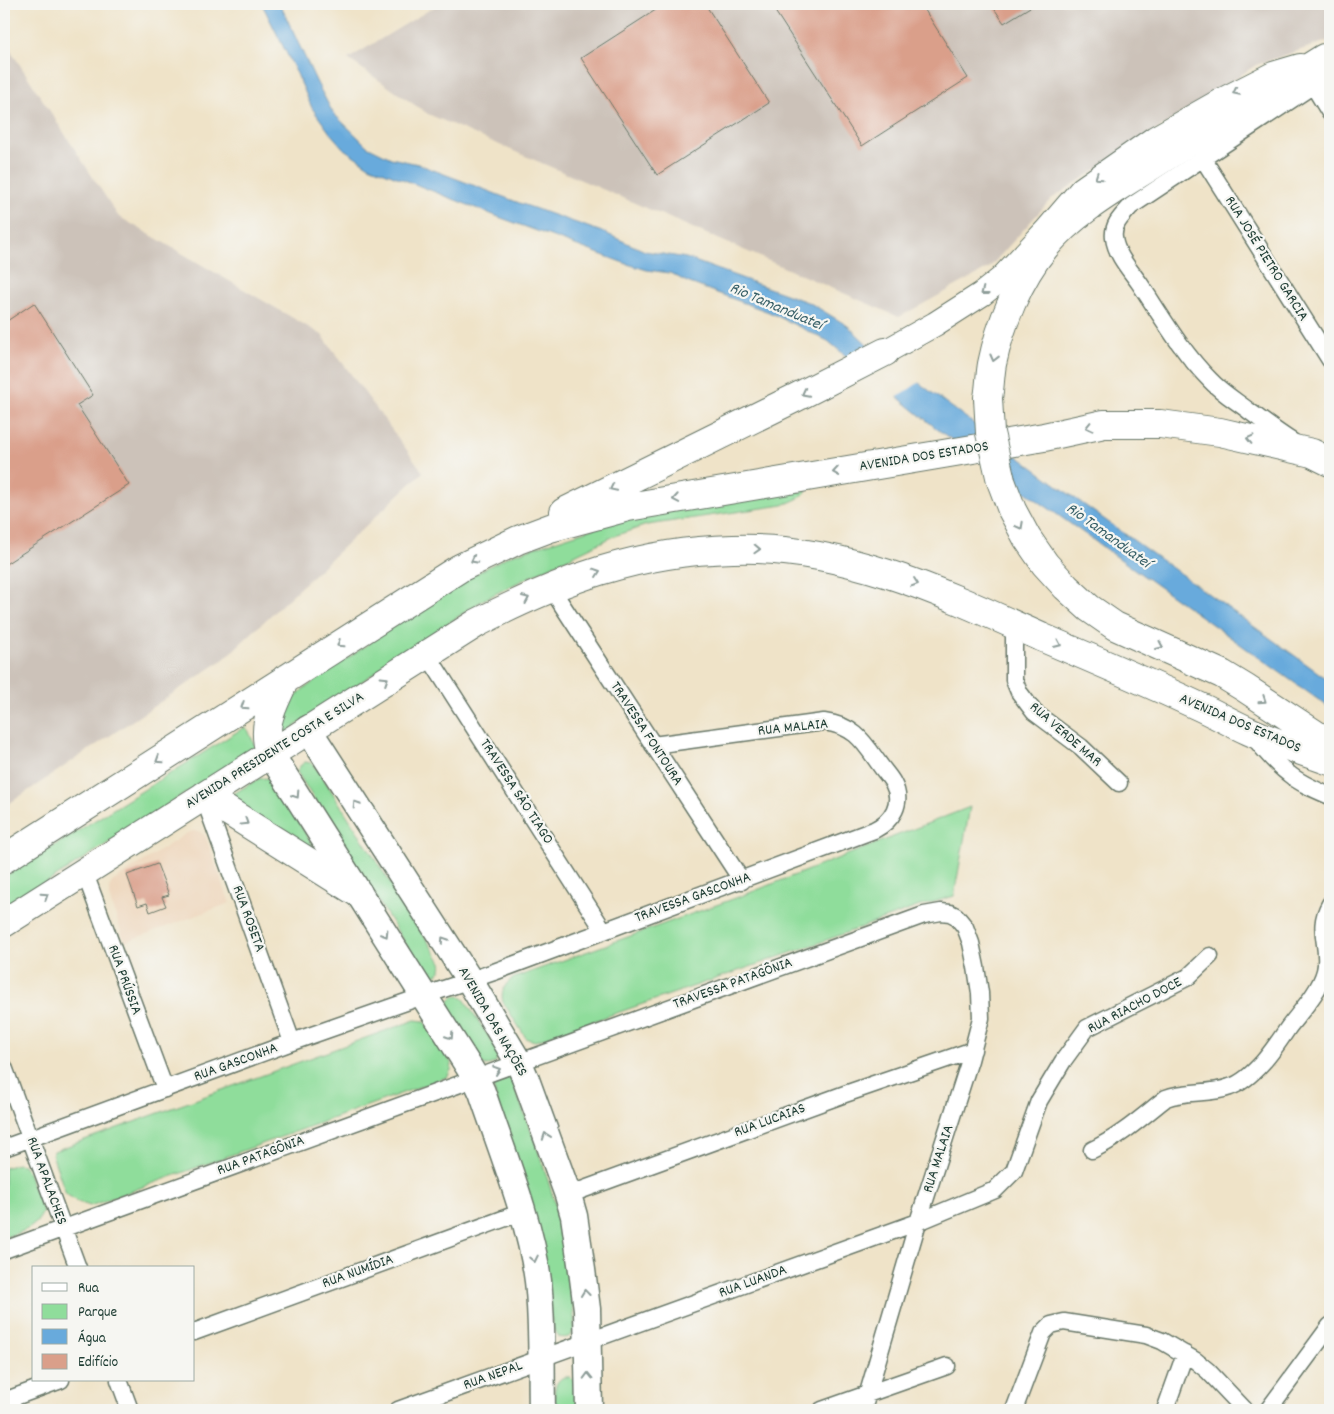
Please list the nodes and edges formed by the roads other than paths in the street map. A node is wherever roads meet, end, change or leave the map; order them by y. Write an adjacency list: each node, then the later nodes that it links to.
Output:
1 (1328, 62): 2 (street); 4 (highway); 5 (main road, one-way to 5)
2 (1313, 86): 3 (street); 4 (street)
3 (1330, 113)
4 (1192, 152): 6 (street, RUA JOSÉ PIETRO GARCIA); 7 (street); 15 (highway, one-way to 15, bridge)
5 (885, 352): 8 (highway, one-way to 8)
6 (1330, 360)
7 (1321, 458): 8 (highway, AVENIDA DOS ESTADOS, one-way to 8)
8 (518, 540): 12 (highway, one-way to 12)
9 (551, 588): 10 (highway, AVENIDA DOS ESTADOS, one-way to 10); 11 (highway, AVENIDA PRESIDENTE COSTA E SILVA, one-way to 9); 16 (street, TRAVESSA FONTOURA)
10 (1014, 624): 14 (highway, AVENIDA DOS ESTADOS, one-way to 14); 19 (street, RUA VERDE MAR)
11 (428, 654): 13 (highway, AVENIDA PRESIDENTE COSTA E SILVA, one-way to 11); 30 (street, TRAVESSA SÃO TIAGO)
12 (285, 679): 17 (highway); 23 (highway, one-way to 23)
13 (308, 729): 17 (highway, AVENIDA PRESIDENTE COSTA E SILVA); 32 (main road, AVENIDA DAS NAÇÕES, one-way to 13)
14 (1249, 731): 18 (highway, AVENIDA DOS ESTADOS); 22 (street)
15 (1330, 744)
16 (653, 746): 20 (street, RUA MALAIA); 25 (street, TRAVESSA FONTOURA)
17 (270, 753): 21 (highway, AVENIDA PRESIDENTE COSTA E SILVA); 26 (main road, one-way to 26)
18 (1330, 761)
19 (1119, 783)
20 (898, 795): 25 (street, TRAVESSA GASCONHA)
21 (204, 796): 24 (highway, AVENIDA PRESIDENTE COSTA E SILVA); 26 (highway, one-way to 26); 34 (street, RUA ROSETA)
22 (1330, 796)
23 (4, 859)
24 (84, 871): 29 (highway, AVENIDA PRESIDENTE COSTA E SILVA, one-way to 24); 39 (street, RUA PRÚSSIA)
25 (742, 881): 30 (street, TRAVESSA GASCONHA)
26 (358, 893): 33 (main road, one-way to 33)
27 (1330, 904): 42 (street)
28 (950, 912): 35 (street, RUA MALAIA); 36 (street, TRAVESSA PATAGÔNIA)
29 (4, 923)
30 (604, 931): 32 (street, TRAVESSA GASCONHA)
31 (1210, 956): 43 (street, RUA RIACHO DOCE)
32 (470, 981): 33 (street, RUA GASCONHA); 36 (main road, AVENIDA DAS NAÇÕES)
33 (424, 996): 34 (street, RUA GASCONHA); 38 (main road, one-way to 38)
34 (292, 1042): 39 (street, RUA GASCONHA)
35 (972, 1050): 44 (street, RUA LUCAIAS); 46 (street, RUA MALAIA)
36 (519, 1063): 38 (street, RUA PATAGÔNIA, one-way to 36); 44 (main road, AVENIDA DAS NAÇÕES, one-way to 36)
37 (4, 1067): 40 (street, RUA APALACHES)
38 (475, 1077): 45 (main road); 47 (street, RUA PATAGÔNIA)
39 (165, 1089): 40 (street, RUA GASCONHA)
40 (30, 1139): 41 (street, RUA GASCONHA); 47 (street, RUA APALACHES)
41 (4, 1148)
42 (1092, 1150)
43 (995, 1190): 46 (street, RUA LUANDA)
44 (568, 1195): 52 (main road, AVENIDA DAS NAÇÕES, one-way to 44)
45 (522, 1212): 51 (street, RUA NUMÍDIA); 54 (main road, one-way to 54)
46 (918, 1222): 52 (street, RUA LUANDA); 58 (street, RUA MALAIA)
47 (64, 1228): 48 (street, RUA PATAGÔNIA); 49 (street, RUA APALACHES)
48 (4, 1250)
49 (77, 1266)
50 (1330, 1326): 69 (street)
51 (195, 1332)
52 (588, 1341): 54 (street, RUA NEPAL); 63 (main road, AVENIDA DAS NAÇÕES, one-way to 52)
53 (1185, 1354): 66 (street); 67 (street); 68 (street)
54 (541, 1358): 61 (street, RUA NEPAL); 62 (main road)
55 (947, 1366): 58 (street)
56 (55, 1382): 59 (street)
57 (120, 1382): 60 (street)
58 (868, 1394): 64 (street); 65 (street, RUA MALAIA)
59 (4, 1401)
60 (130, 1410)
61 (398, 1410)
62 (542, 1410)
63 (589, 1410)
64 (822, 1410)
65 (863, 1410)
66 (1014, 1410)
67 (1165, 1410)
68 (1245, 1410)
69 (1268, 1410)

